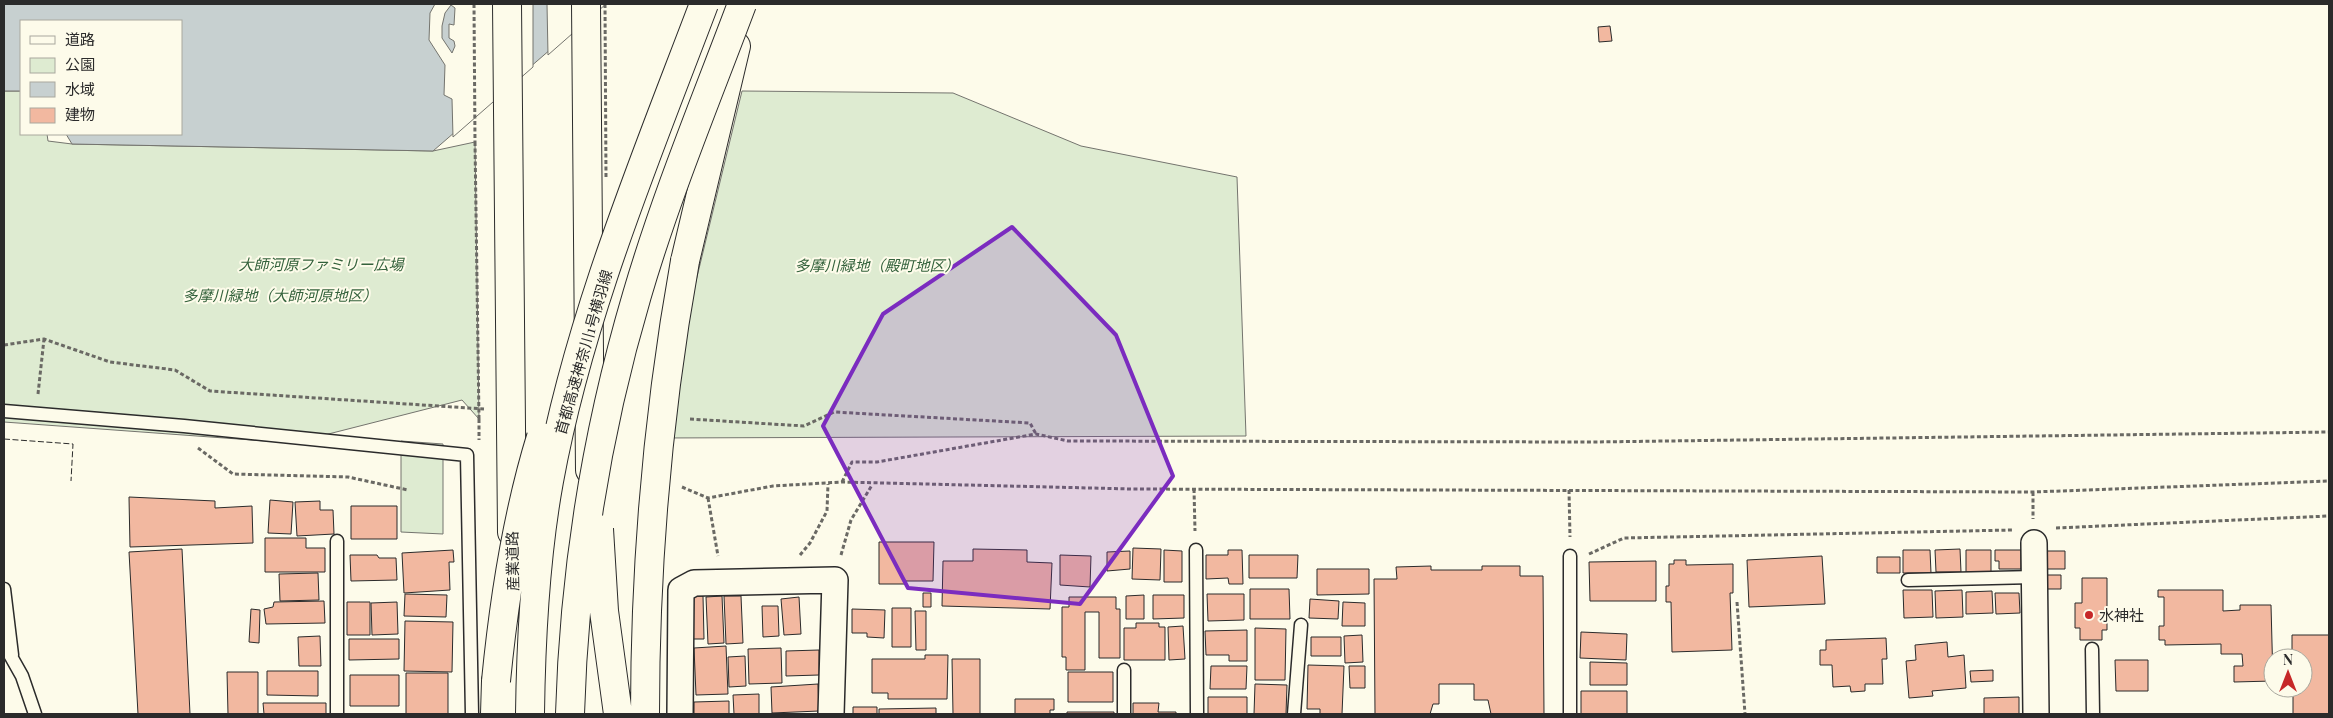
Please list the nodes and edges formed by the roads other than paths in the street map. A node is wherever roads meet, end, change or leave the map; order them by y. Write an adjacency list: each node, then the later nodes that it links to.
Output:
1 (507, 4): 25 (main road, 産業道路)
2 (586, 4): 8 (main road, bridge)
3 (704, 4): 6 (main road, 首都高速神奈川1号横羽線, bridge)
4 (742, 4): 8 (main road, bridge)
5 (746, 4): 30 (main road, bridge)
6 (603, 280): 24 (main road, bridge); 26 (main road, 首都高速神奈川1号横羽線, bridge)
7 (4, 411): 23 (lane)
8 (597, 416): 27 (main road, bridge); 28 (main road); 29 (main road, bridge)
9 (2027, 531): 13 (street)
10 (337, 541): 22 (lane)
11 (1196, 550): 34 (lane)
12 (1570, 556): 36 (lane)
13 (2034, 577): 14 (lane); 37 (street)
14 (1908, 580)
15 (4, 589): 19 (lane)
16 (1301, 626): 35 (lane)
17 (4, 644): 19 (lane)
18 (2092, 649): 38 (lane)
19 (13, 660): 21 (lane)
20 (1124, 670): 33 (lane)
21 (35, 714)
22 (337, 714)
23 (472, 714)
24 (496, 714)
25 (514, 714)
26 (530, 714)
27 (570, 714)
28 (595, 714)
29 (618, 714)
30 (645, 714)
31 (680, 714): 32 (street)
32 (831, 714)
33 (1124, 714)
34 (1197, 714)
35 (1294, 714)
36 (1570, 714)
37 (2036, 714)
38 (2093, 714)

